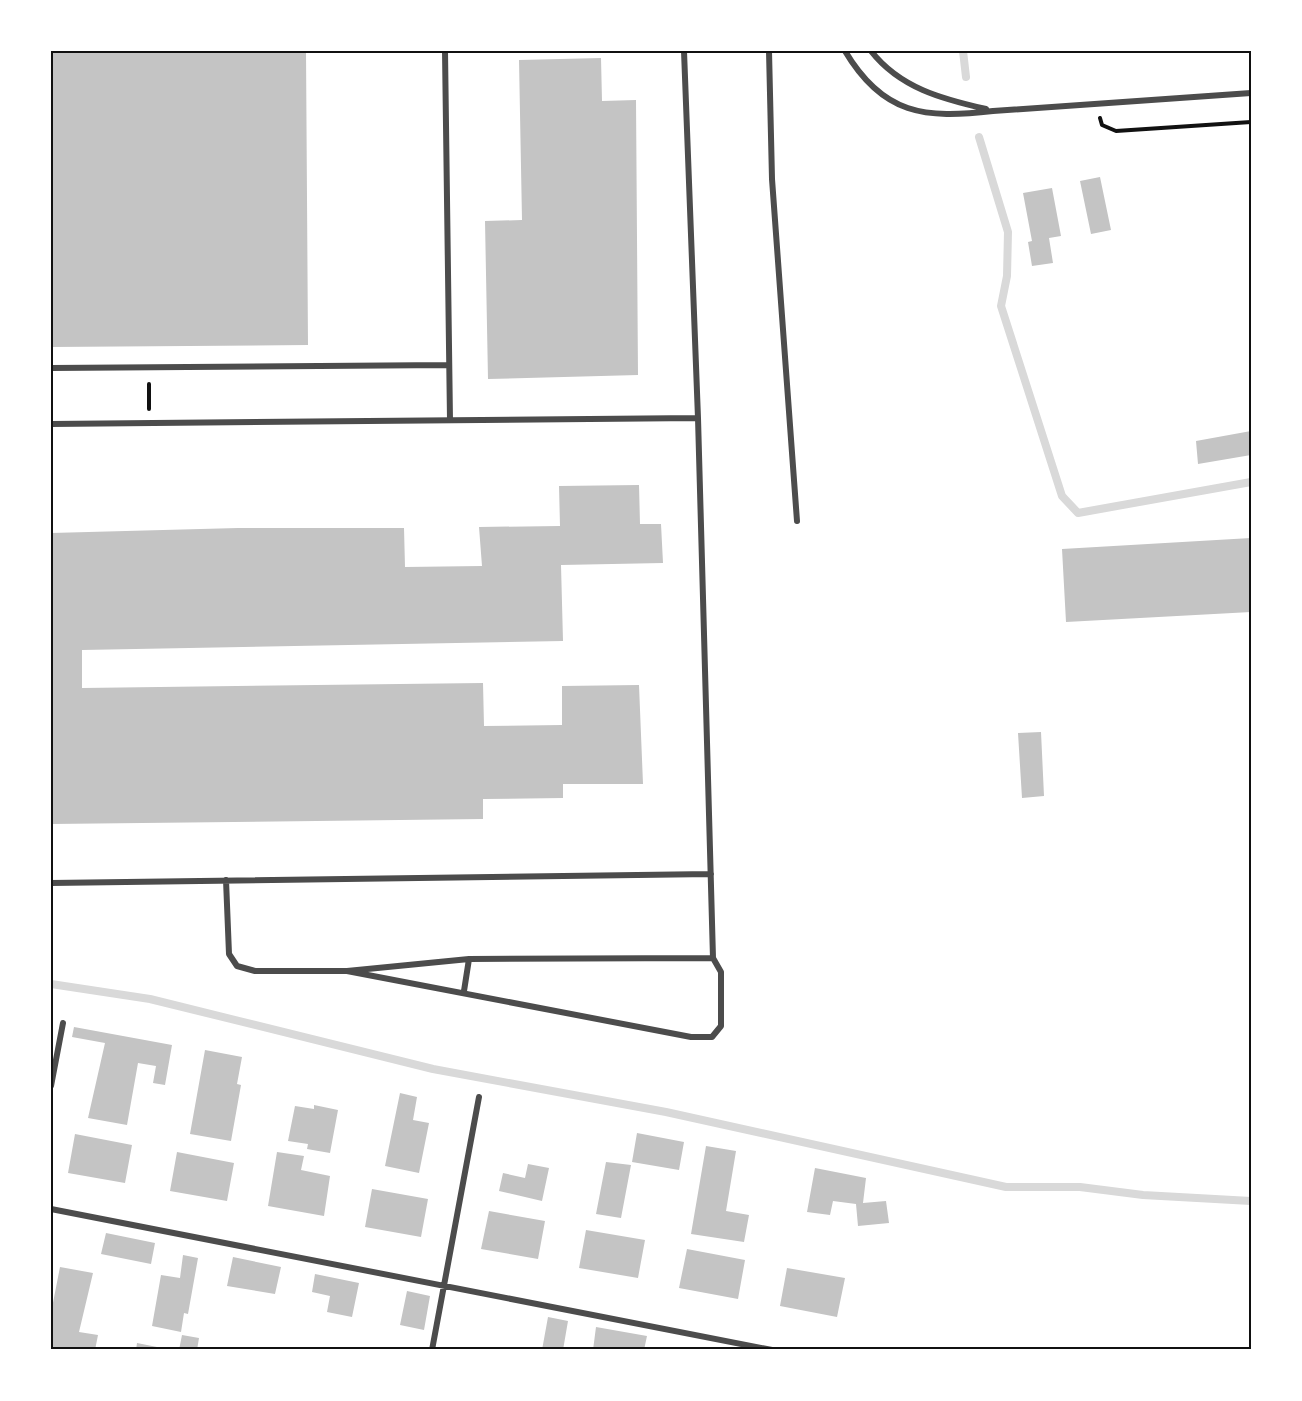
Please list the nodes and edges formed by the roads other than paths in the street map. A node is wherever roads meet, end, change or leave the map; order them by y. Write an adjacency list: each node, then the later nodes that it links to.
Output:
1 (445, 51): 8 (street)
2 (684, 51): 10 (street)
3 (769, 51): 13 (street)
4 (845, 51): 7 (street)
5 (871, 51): 7 (street)
6 (1251, 93): 7 (street)
7 (993, 111)
8 (449, 365): 9 (street); 11 (street)
9 (51, 368)
10 (698, 418): 11 (street); 14 (street)
11 (450, 420): 12 (street)
12 (51, 424)
13 (797, 521)
14 (711, 873): 15 (street); 17 (street)
15 (226, 880): 16 (street); 19 (street)
16 (51, 883)
17 (713, 958): 18 (street); 20 (street)
18 (468, 960): 19 (street); 20 (street)
19 (347, 970): 20 (street)
20 (464, 991)
21 (63, 1023): 22 (street)
22 (51, 1086)
23 (479, 1097): 25 (street)
24 (51, 1209): 25 (street)
25 (444, 1286): 26 (street); 27 (street)
26 (432, 1350)
27 (772, 1350)

